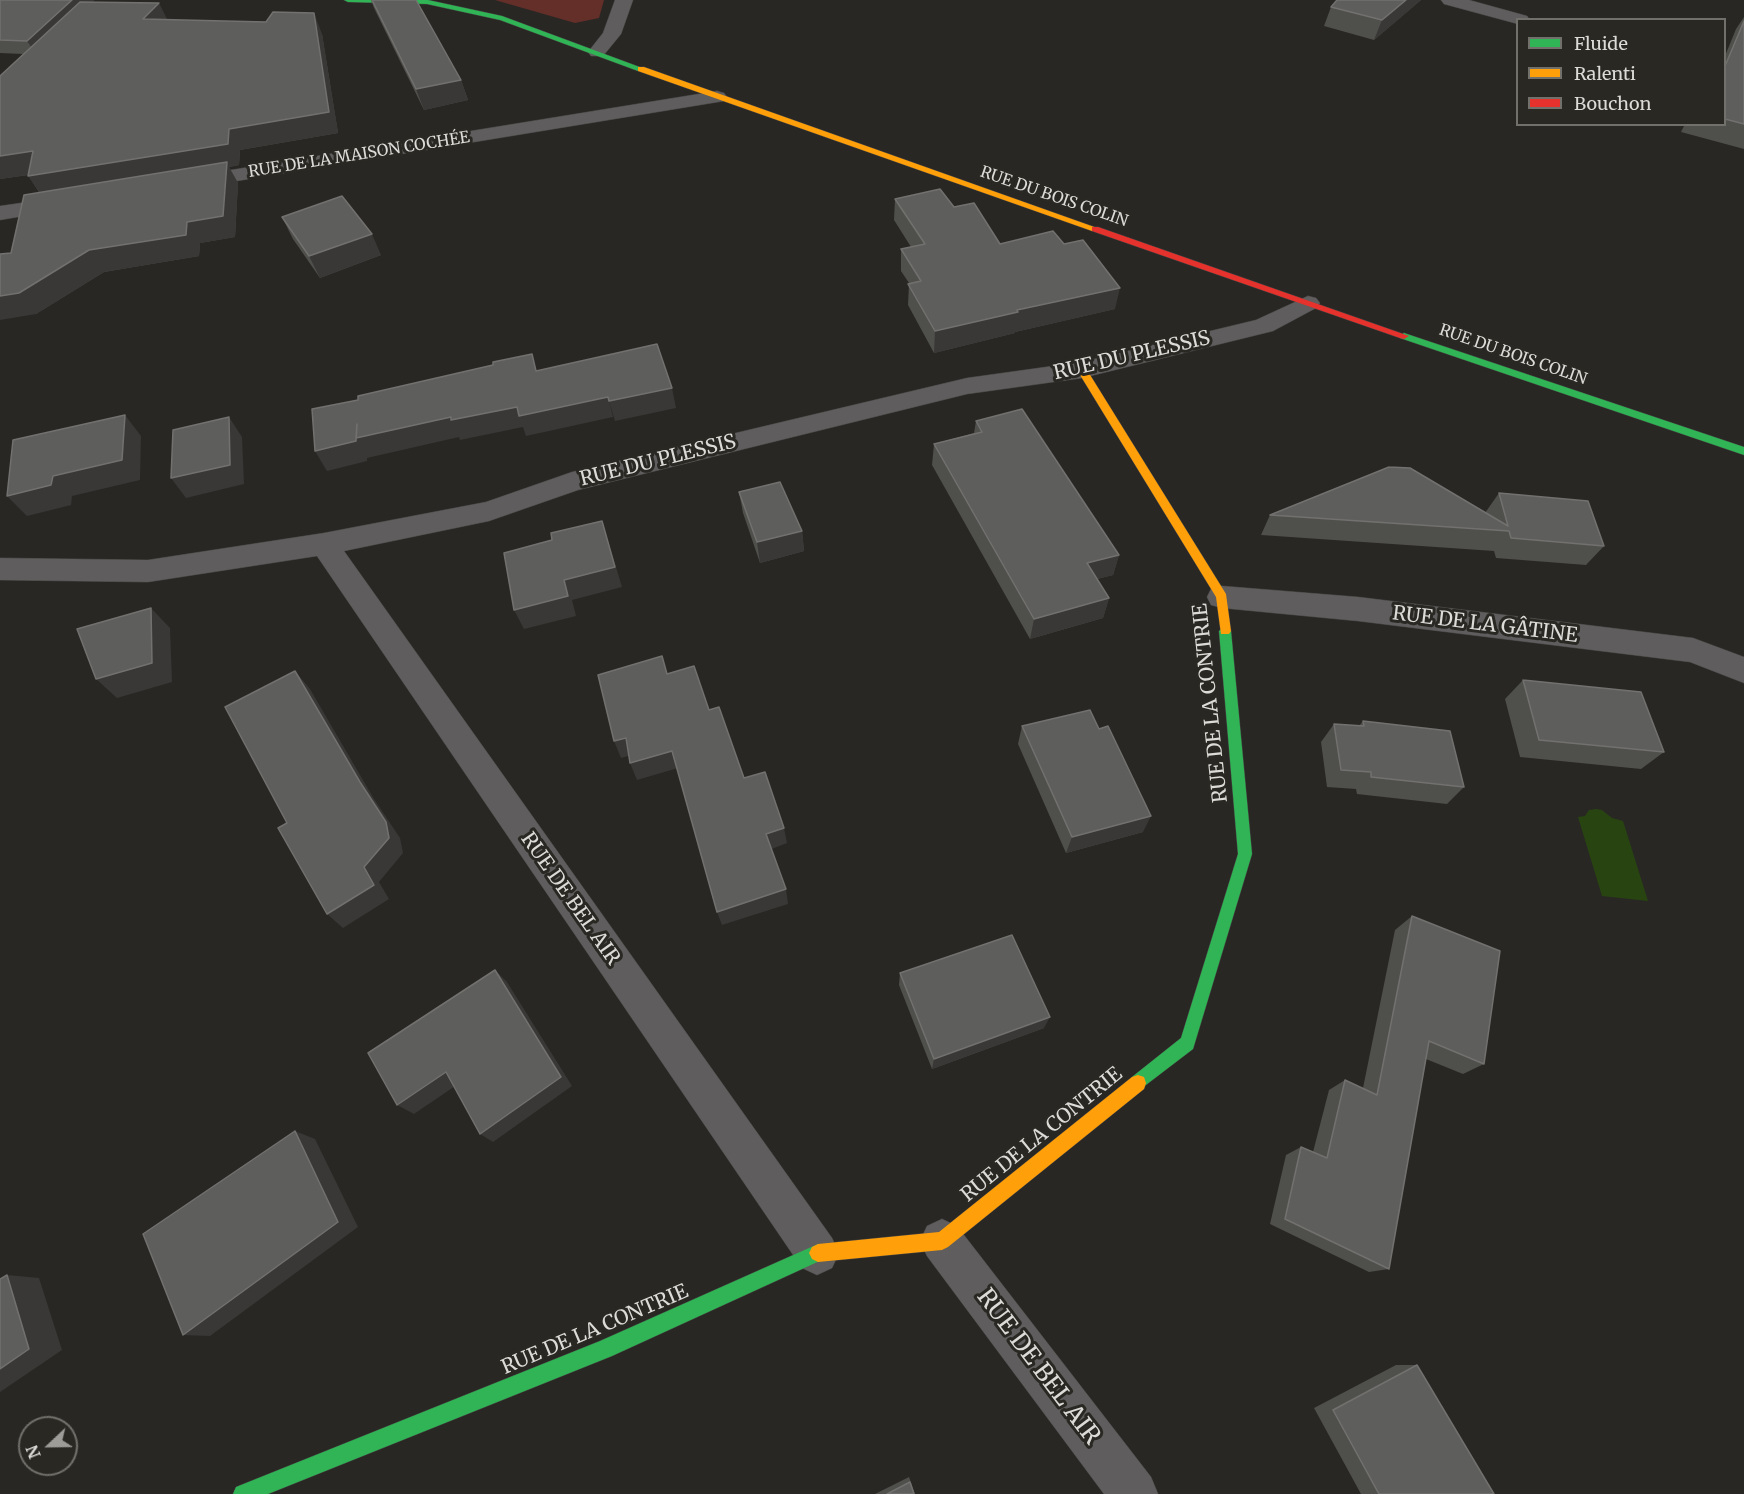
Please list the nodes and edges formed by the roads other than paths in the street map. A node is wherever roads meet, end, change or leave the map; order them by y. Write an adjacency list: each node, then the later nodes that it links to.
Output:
1 (348, 0): 4 (street, RUE DU BOIS COLIN)
2 (624, 0): 6 (street)
3 (1450, 0): 5 (street)
4 (393, 1): 6 (street, RUE DU BOIS COLIN)
5 (1516, 19)
6 (597, 52): 7 (street, RUE DU BOIS COLIN)
7 (717, 98): 8 (street, RUE DE LA MAISON COCHÉE); 11 (street, RUE DU BOIS COLIN)
8 (165, 186)
9 (83, 200): 10 (street)
10 (0, 213)
11 (1308, 303): 12 (street, RUE DU PLESSIS); 13 (street, RUE DU BOIS COLIN)
12 (1082, 370): 14 (street, RUE DU PLESSIS); 16 (street, RUE DE LA CONTRIE)
13 (1744, 451)
14 (324, 544): 15 (street, RUE DU PLESSIS); 19 (street, RUE DE BEL AIR)
15 (0, 569)
16 (1222, 597): 17 (street, RUE DE LA GÂTINE); 18 (street, RUE DE LA CONTRIE)
17 (1744, 670)
18 (942, 1241): 19 (street, RUE DE LA CONTRIE); 21 (street, RUE DE BEL AIR)
19 (817, 1253): 20 (street, RUE DE LA CONTRIE)
20 (243, 1494)
21 (1134, 1494)

